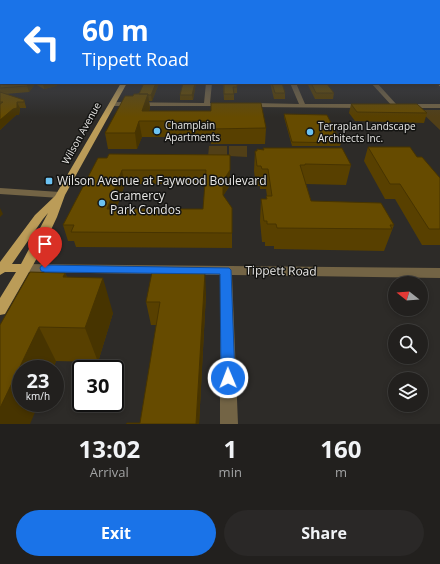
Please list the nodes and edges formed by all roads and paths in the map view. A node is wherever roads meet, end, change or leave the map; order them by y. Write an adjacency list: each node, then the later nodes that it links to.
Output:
1 (123, 84): 5 (main road, Wilson Avenue)
2 (209, 84): 6 (street)
3 (293, 84): 9 (street)
4 (375, 84): 11 (street)
5 (112, 104): 6 (street); 13 (main road, Wilson Avenue)
6 (207, 105): 7 (street)
7 (230, 105)
8 (246, 105): 9 (street)
9 (303, 106): 10 (street)
10 (368, 106)
11 (440, 106)
12 (0, 191): 13 (street)
13 (60, 195): 14 (main road, Wilson Avenue); 15 (main road, Wilson Avenue)
14 (24, 268): 15 (main road, Tippett Road); 16 (street, Tippett Road); 18 (main road, Wilson Avenue)
15 (1, 269)
16 (226, 270): 17 (street, Tippett Road); 19 (street)
17 (440, 273)
18 (0, 310)
19 (229, 424)

